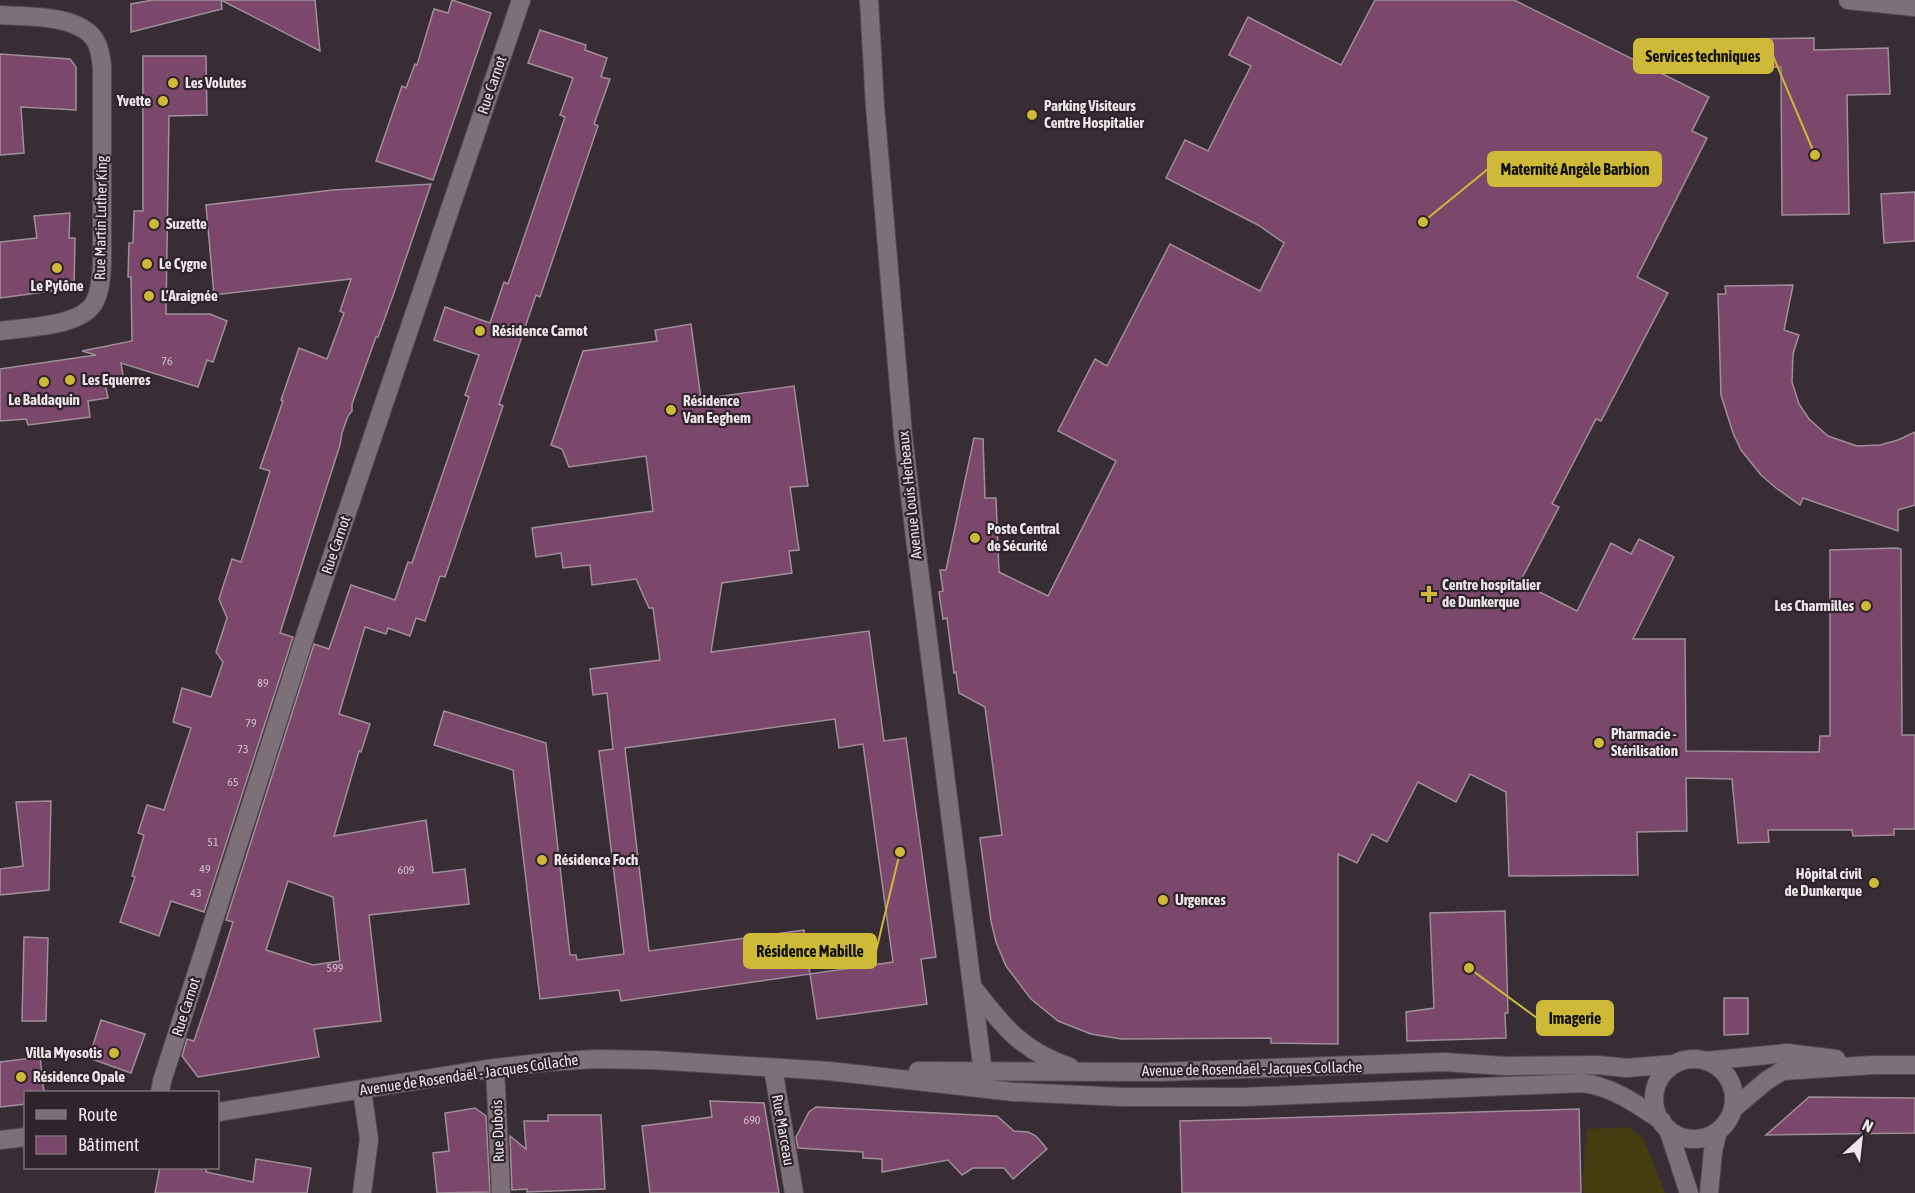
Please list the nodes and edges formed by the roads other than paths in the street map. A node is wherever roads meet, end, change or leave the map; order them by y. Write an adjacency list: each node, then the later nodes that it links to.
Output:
1 (520, 0): 17 (street, Rue Carnot)
2 (869, 0): 7 (street, Avenue Louis Herbeaux)
3 (1848, 0): 4 (street)
4 (1915, 7)
5 (0, 15): 6 (street, Rue Martin Luther King)
6 (0, 331)
7 (973, 988): 14 (street); 15 (street, Avenue Louis Herbeaux)
8 (1706, 1060): 9 (street); 10 (street); 18 (street)
9 (1676, 1064): 14 (street, Avenue de Rosendaël - Jacques Collache); 20 (street)
10 (1873, 1065): 11 (street); 18 (street)
11 (1915, 1065)
12 (495, 1068): 13 (street, Avenue de Rosendaël - Jacques Collache); 16 (street, Avenue de Rosendaël - Jacques Collache); 25 (street, Rue Dubois)
13 (773, 1068): 15 (street, Avenue de Rosendaël - Jacques Collache); 26 (street, Rue Marceau)
14 (1086, 1072): 15 (street, Avenue de Rosendaël - Jacques Collache)
15 (984, 1080): 20 (street, Avenue de Rosendaël - Jacques Collache)
16 (362, 1090): 19 (street, Avenue de Rosendaël - Jacques Collache); 24 (street)
17 (160, 1091)
18 (1733, 1109): 21 (street)
19 (219, 1112)
20 (1665, 1125): 21 (street); 27 (street)
21 (1718, 1131): 28 (street)
22 (24, 1137): 23 (street)
23 (0, 1140)
24 (362, 1193)
25 (501, 1193)
26 (794, 1193)
27 (1689, 1193)
28 (1708, 1193)

